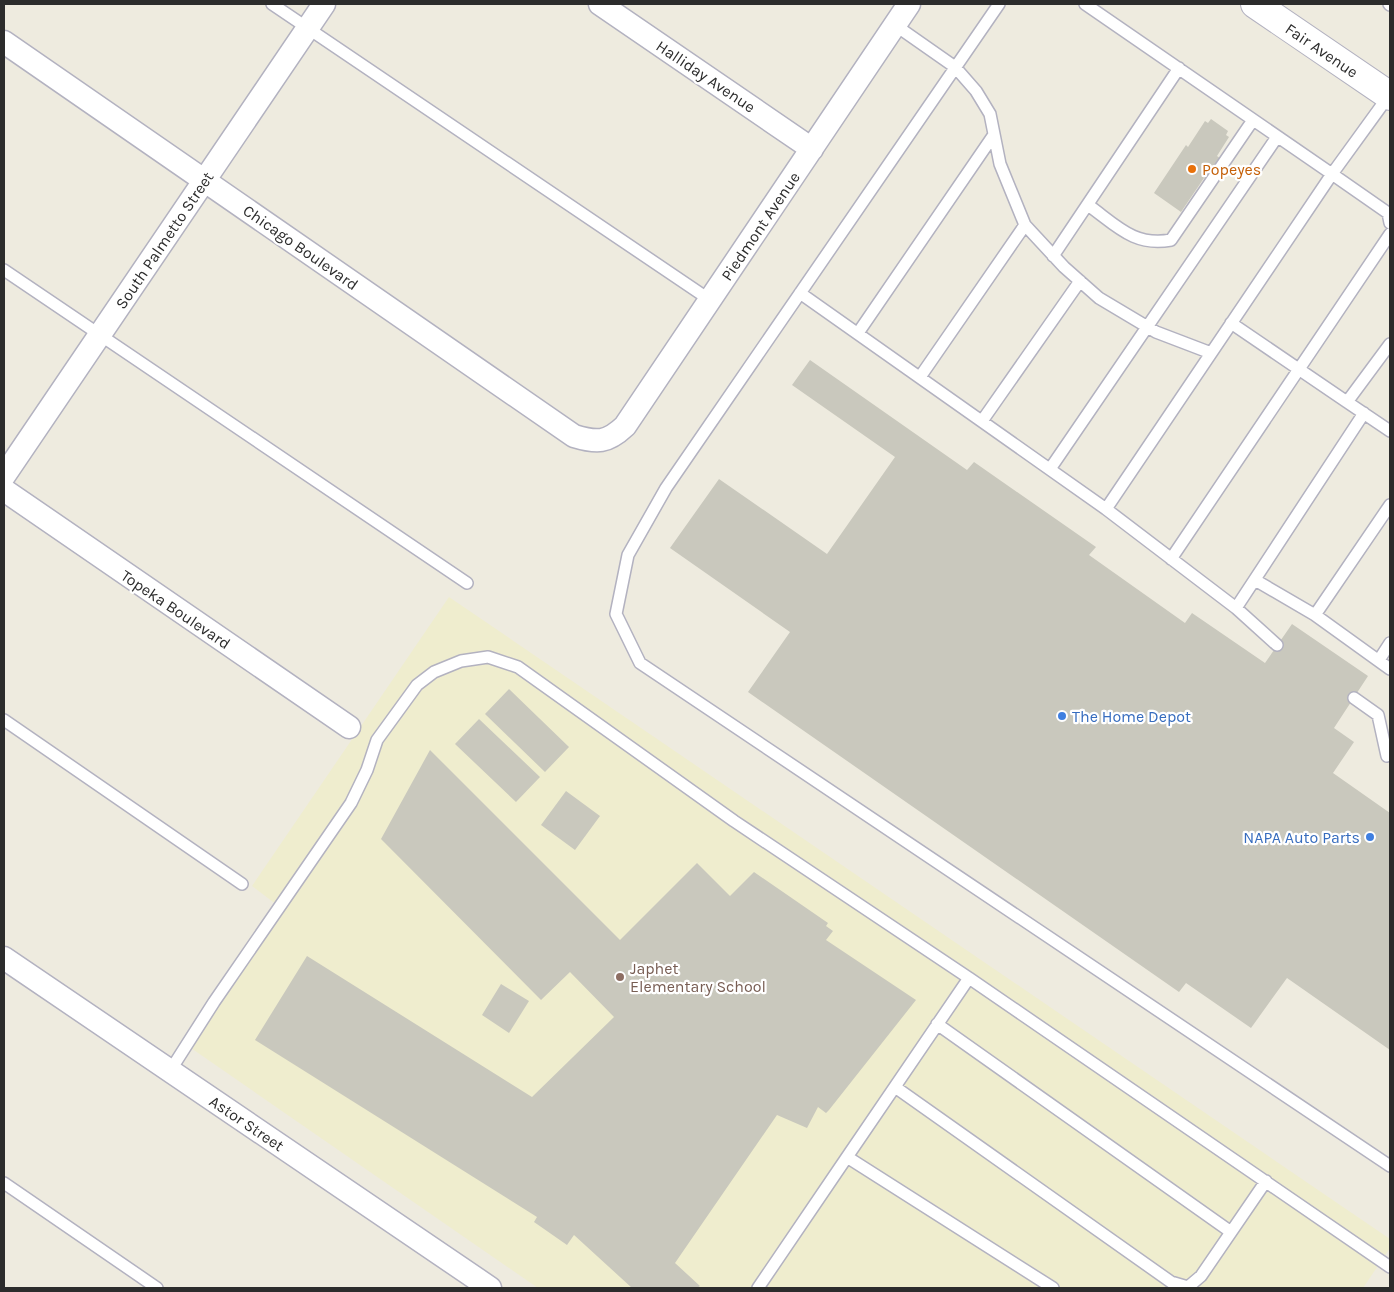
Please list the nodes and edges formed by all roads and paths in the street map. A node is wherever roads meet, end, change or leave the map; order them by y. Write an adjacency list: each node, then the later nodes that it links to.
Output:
1 (272, 4): 9 (lane)
2 (324, 4): 9 (street, South Palmetto Street)
3 (600, 4): 17 (street, Halliday Avenue)
4 (909, 4): 8 (street, Piedmont Avenue)
5 (999, 4): 11 (lane)
6 (1085, 4): 12 (lane)
7 (1261, 6): 13 (main road, Fair Avenue)
8 (895, 25): 11 (lane); 17 (street, Piedmont Avenue)
9 (308, 28): 19 (street, South Palmetto Street); 28 (lane)
10 (4, 42): 19 (street, Chicago Boulevard)
11 (956, 67): 15 (lane); 27 (lane)
12 (1179, 68): 14 (lane); 20 (lane)
13 (1390, 95): 18 (lane)
14 (1253, 120): 16 (lane); 20 (lane)
15 (992, 136): 22 (lane); 31 (lane)
16 (1277, 137): 18 (lane); 30 (lane)
17 (812, 149): 28 (street, Piedmont Avenue)
18 (1332, 174): 21 (lane); 29 (lane)
19 (204, 181): 32 (street, South Palmetto Street); 41 (street, Chicago Boulevard)
20 (1088, 205): 24 (lane)
21 (1390, 222)
22 (1025, 225): 24 (lane); 36 (lane)
23 (1390, 234): 35 (lane)
24 (1053, 256): 26 (lane)
25 (4, 270): 32 (lane)
26 (1080, 281): 30 (lane); 39 (lane)
27 (800, 293): 31 (lane); 67 (lane)
28 (710, 300): 41 (street, Piedmont Avenue)
29 (1231, 323): 34 (lane); 35 (lane)
30 (1146, 326): 34 (lane); 42 (lane)
31 (858, 333): 36 (lane)
32 (99, 335): 43 (street, South Palmetto Street); 49 (lane)
33 (1390, 344): 37 (lane)
34 (1211, 353): 46 (lane)
35 (1299, 369): 37 (lane); 47 (lane)
36 (920, 377): 39 (lane)
37 (1347, 402): 38 (lane)
38 (1364, 413): 40 (lane); 48 (lane)
39 (982, 421): 42 (lane)
40 (1390, 431)
41 (602, 440)
42 (1050, 469): 46 (lane)
43 (4, 476)
44 (4, 490): 58 (street, Topeka Boulevard)
45 (1390, 505): 51 (lane)
46 (1106, 508): 47 (lane)
47 (1171, 558): 50 (lane)
48 (1255, 580): 50 (lane); 51 (lane)
49 (467, 582)
50 (1236, 608): 53 (lane)
51 (1315, 615): 54 (lane)
52 (1390, 643): 54 (lane)
53 (1277, 645)
54 (1379, 660): 55 (lane)
55 (1390, 669)
56 (1354, 698): 59 (lane)
57 (4, 720): 60 (lane)
58 (349, 727)
59 (1389, 756)
60 (242, 884)
61 (4, 958): 64 (street, Astor Street)
62 (969, 978): 63 (lane); 64 (lane); 68 (lane)
63 (937, 1024): 65 (lane); 70 (lane)
64 (170, 1071): 73 (street, Astor Street)
65 (895, 1087): 66 (lane); 70 (lane)
66 (847, 1157): 74 (lane); 75 (lane)
67 (1390, 1166)
68 (1266, 1181): 70 (lane); 71 (lane)
69 (4, 1183): 72 (lane)
70 (1231, 1232)
71 (1390, 1267)
72 (157, 1288)
73 (490, 1288)
74 (758, 1288)
75 (1053, 1288)

